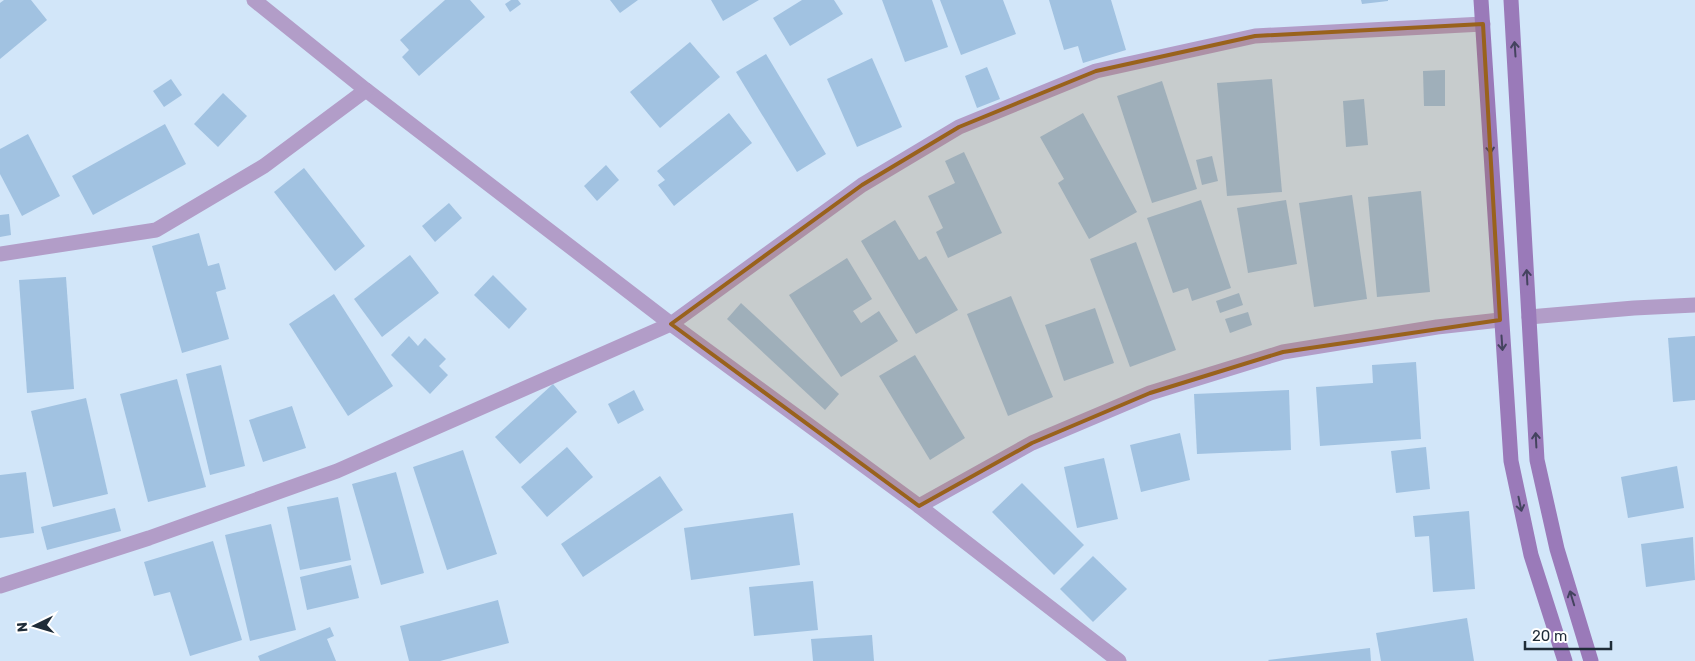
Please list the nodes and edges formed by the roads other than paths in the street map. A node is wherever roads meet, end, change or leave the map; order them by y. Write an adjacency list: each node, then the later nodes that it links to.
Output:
1 (254, 0): 5 (street)
2 (1481, 0): 4 (main road)
3 (1511, 0): 8 (main road, one-way to 3)
4 (1483, 24): 9 (main road, one-way to 9); 10 (street)
5 (366, 90): 6 (street); 10 (street)
6 (0, 254)
7 (1695, 306): 8 (street)
8 (1529, 318): 15 (main road, one-way to 8)
9 (1500, 320): 11 (street); 14 (main road, one-way to 14)
10 (672, 324): 11 (street); 12 (street)
11 (919, 506): 13 (street)
12 (0, 586)
13 (1119, 661)
14 (1565, 661)
15 (1591, 661)

